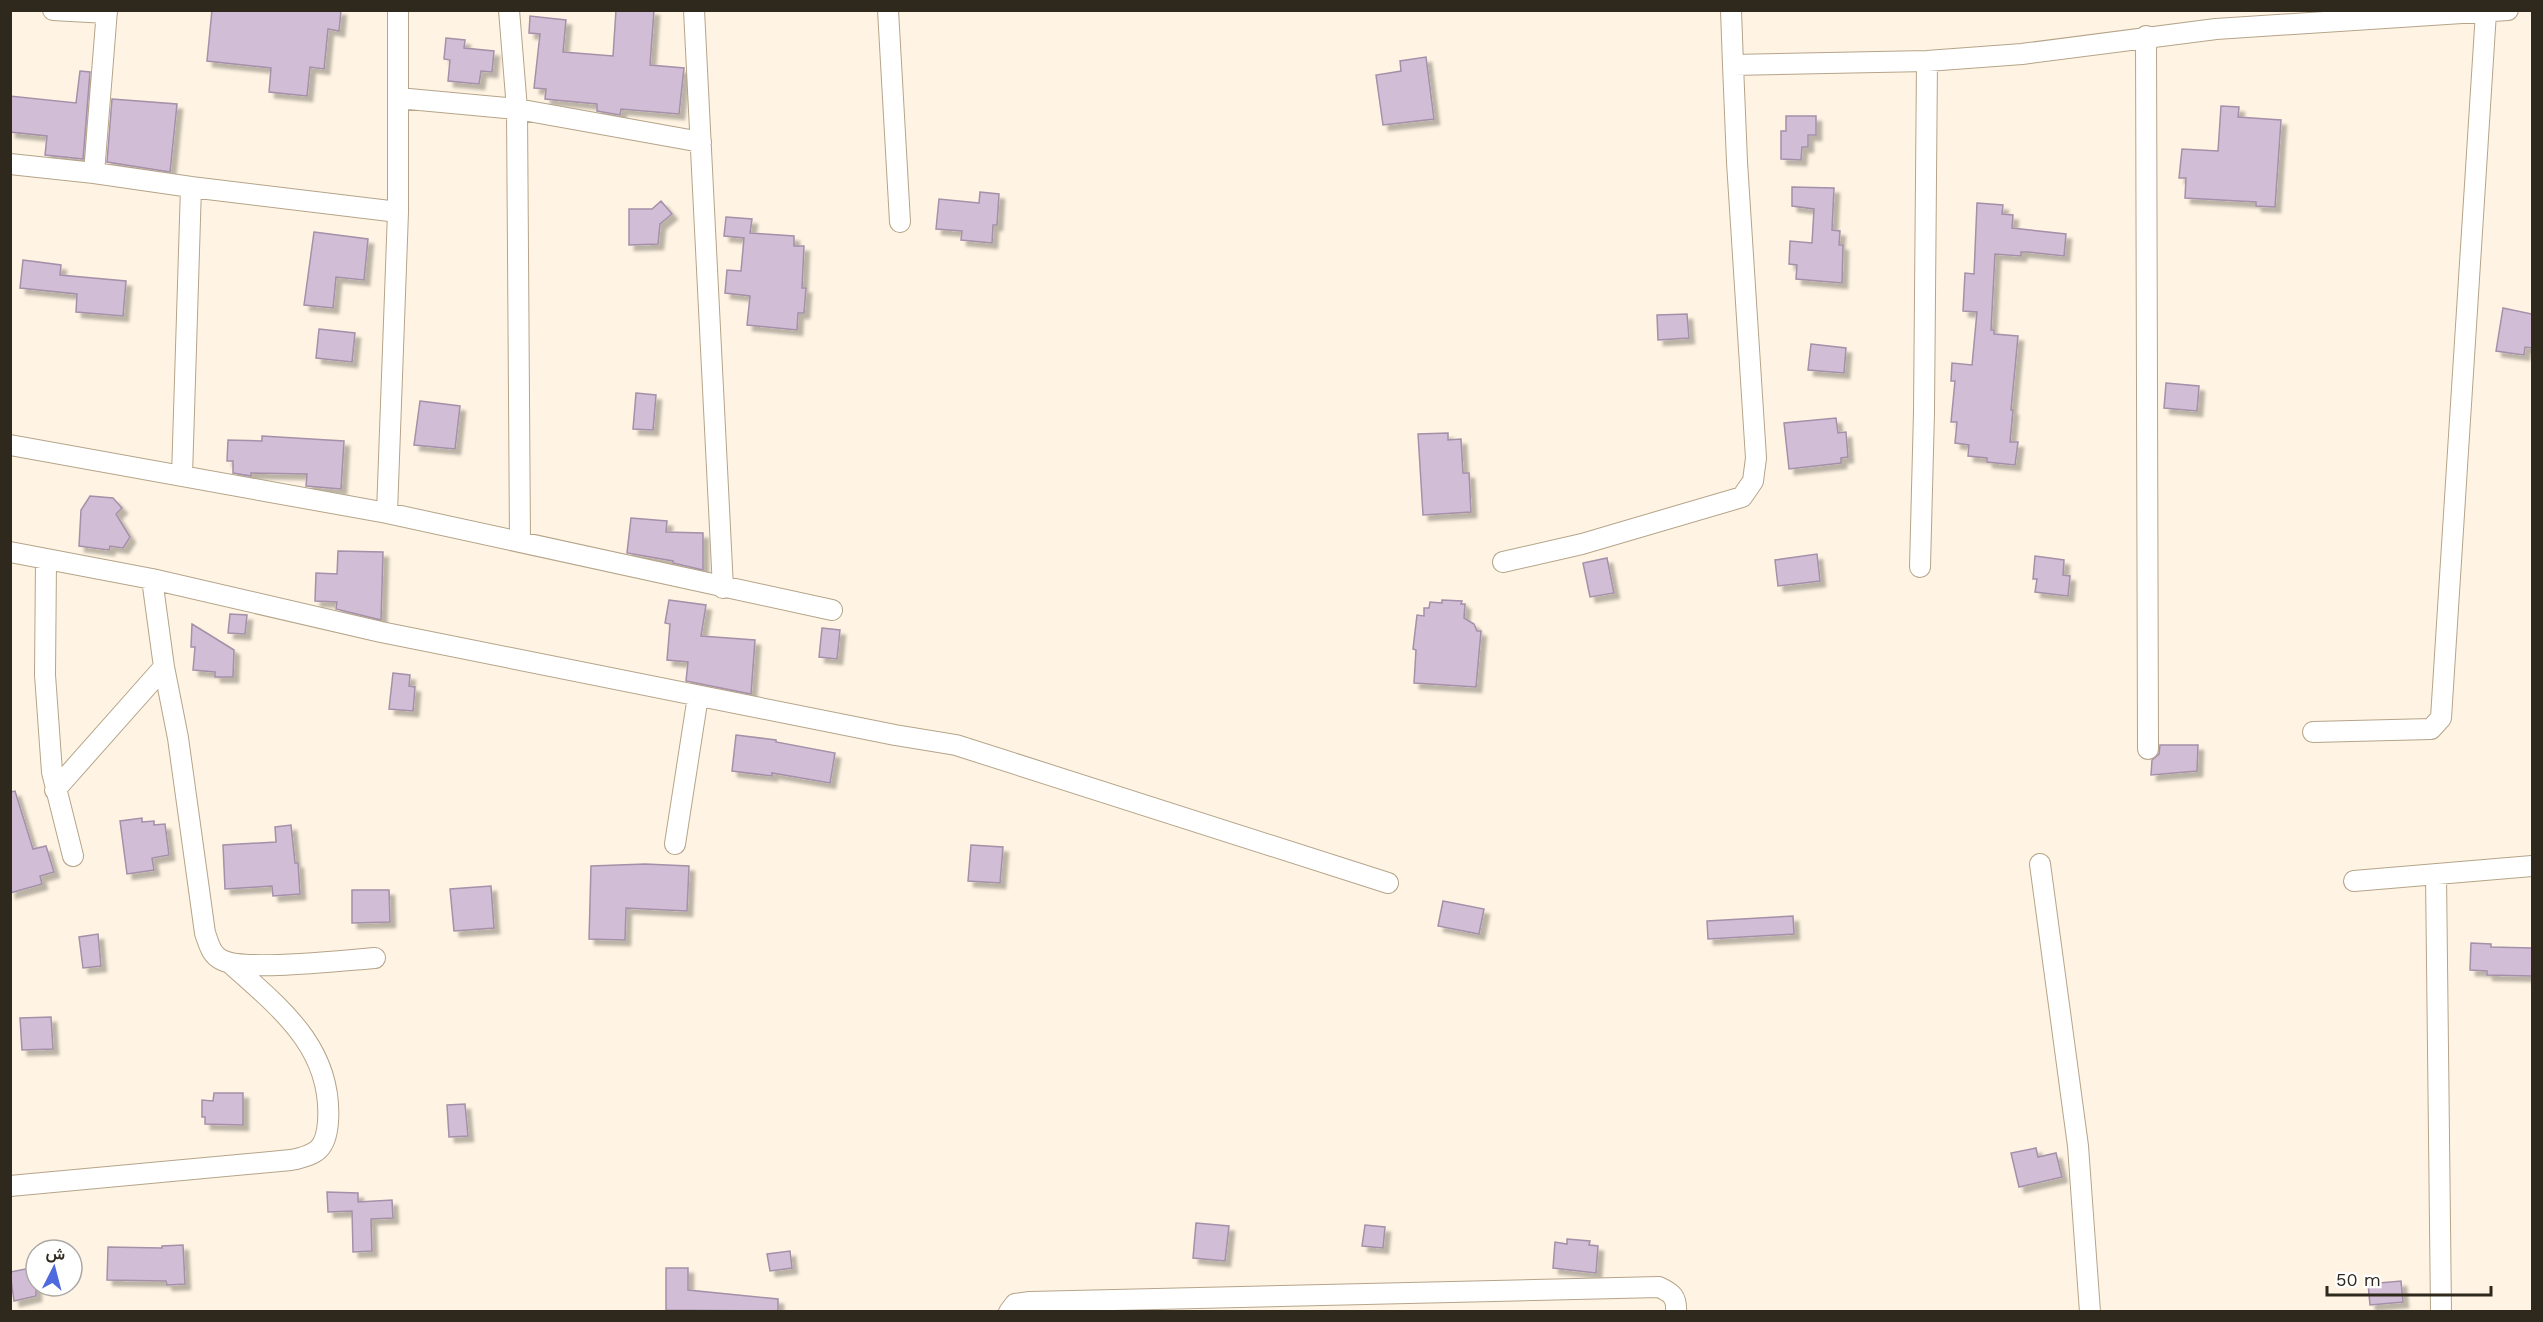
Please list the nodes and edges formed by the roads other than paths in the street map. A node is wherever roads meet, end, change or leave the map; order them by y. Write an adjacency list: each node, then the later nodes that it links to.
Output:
1 (53, 10): 8 (street)
2 (398, 10): 13 (street)
3 (509, 10): 14 (street)
4 (694, 10): 15 (street)
5 (888, 10): 20 (street)
6 (1731, 10): 12 (street)
7 (2508, 10): 9 (street)
8 (107, 12): 17 (street)
9 (2486, 12): 10 (street); 34 (street)
10 (2146, 36): 11 (street); 35 (street)
11 (1927, 61): 12 (street); 28 (street)
12 (1733, 65): 27 (street)
13 (398, 98): 14 (street); 19 (street)
14 (517, 109): 15 (street); 24 (street)
15 (701, 142): 30 (street)
16 (10, 164): 17 (street)
17 (94, 173): 18 (street)
18 (191, 187): 19 (street); 22 (street)
19 (398, 212): 23 (street)
20 (900, 222)
21 (10, 444): 22 (street)
22 (182, 476): 23 (street)
23 (387, 513): 24 (street)
24 (520, 542): 30 (street)
25 (10, 552): 26 (street)
26 (46, 559): 29 (street); 36 (street)
27 (1503, 562)
28 (1920, 567)
29 (152, 579): 32 (street); 33 (street)
30 (723, 588): 31 (street)
31 (832, 610)
32 (164, 667): 36 (street); 45 (street)
33 (698, 696): 37 (street); 43 (street)
34 (2313, 732)
35 (2148, 749)
36 (55, 790): 38 (street)
37 (675, 844)
38 (73, 856)
39 (2040, 864): 49 (street)
40 (2532, 866): 41 (street)
41 (2436, 874): 42 (street); 50 (street)
42 (2354, 881)
43 (1388, 883)
44 (375, 958): 45 (street)
45 (230, 963): 46 (street)
46 (12, 1179)
47 (1009, 1311): 48 (street)
48 (1676, 1311)
49 (2090, 1311)
50 (2441, 1311)

